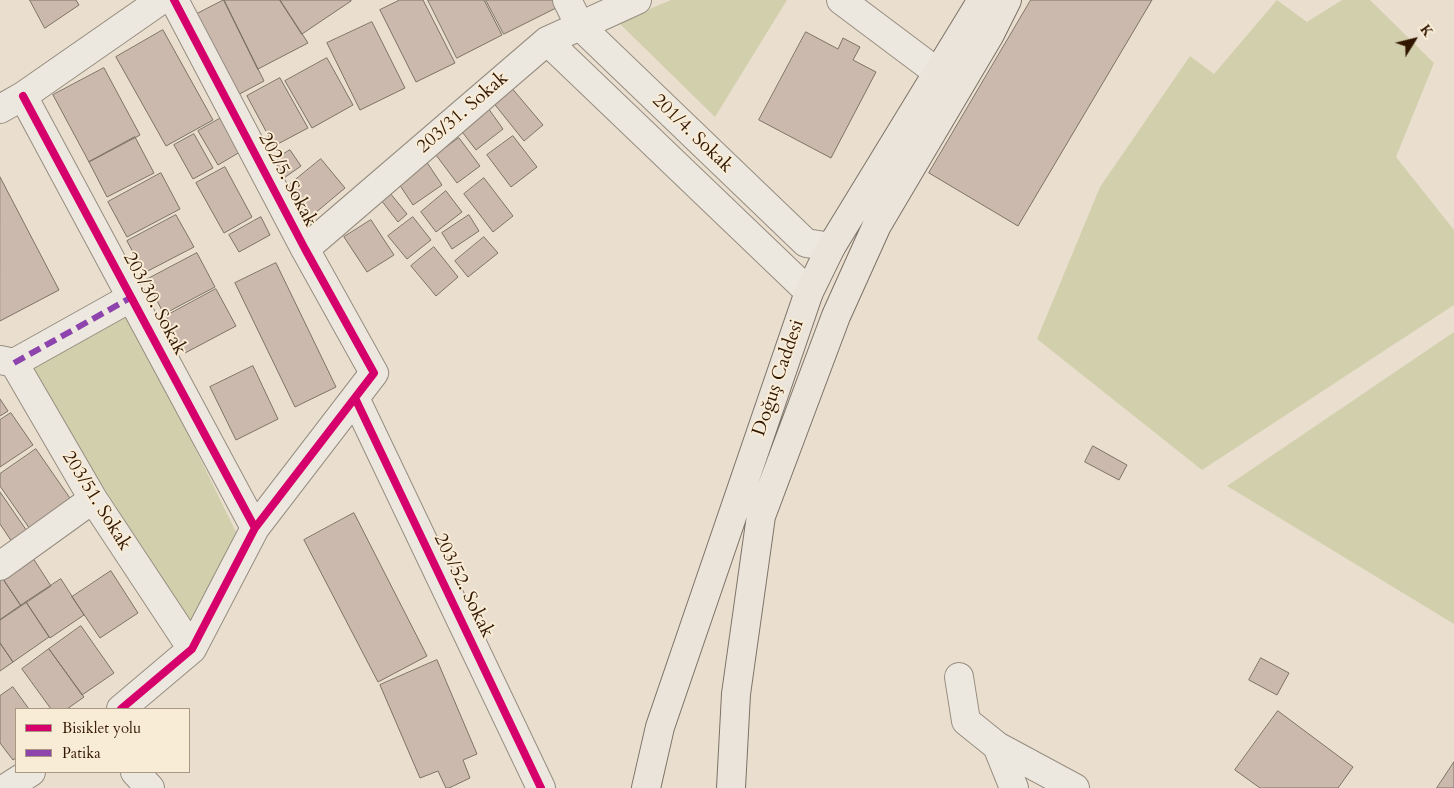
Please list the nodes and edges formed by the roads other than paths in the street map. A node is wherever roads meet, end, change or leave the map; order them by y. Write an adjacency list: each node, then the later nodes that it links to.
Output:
1 (161, 0): 11 (street)
2 (174, 0): 13 (street, 202/5. Sokak)
3 (567, 0): 8 (street, 201/4. Sokak)
4 (637, 0): 8 (street, 203/31. Sokak)
5 (841, 0): 10 (street)
6 (982, 0): 10 (main road, Doğuş Caddesi)
7 (1007, 0): 31 (main road, Doğuş Caddesi)
8 (580, 26): 9 (street, 203/31. Sokak); 12 (street, 201/4. Sokak)
9 (546, 41): 13 (street, 203/31. Sokak); 14 (street, 201/4. Sokak)
10 (937, 72): 12 (main road, Doğuş Caddesi)
11 (6, 106): 15 (street, 203/30. Sokak)
12 (831, 247): 14 (main road, Doğuş Caddesi)
13 (304, 249): 17 (street, 202/5. Sokak)
14 (809, 292): 30 (main road, Doğuş Caddesi)
15 (132, 297): 16 (street); 19 (street, 203/30. Sokak)
16 (7, 361): 18 (street, 203/51. Sokak)
17 (355, 398): 19 (street); 29 (street, 203/52. Sokak)
18 (93, 499): 20 (street); 21 (street, 203/51. Sokak)
19 (256, 528): 21 (street)
20 (0, 566)
21 (192, 649): 23 (street)
22 (959, 677): 24 (street)
23 (122, 708)
24 (997, 746): 32 (street); 33 (street)
25 (29, 773): 27 (street)
26 (136, 773): 28 (street)
27 (6, 788)
28 (150, 788)
29 (541, 788)
30 (646, 788)
31 (731, 788)
32 (1014, 788)
33 (1075, 788)

